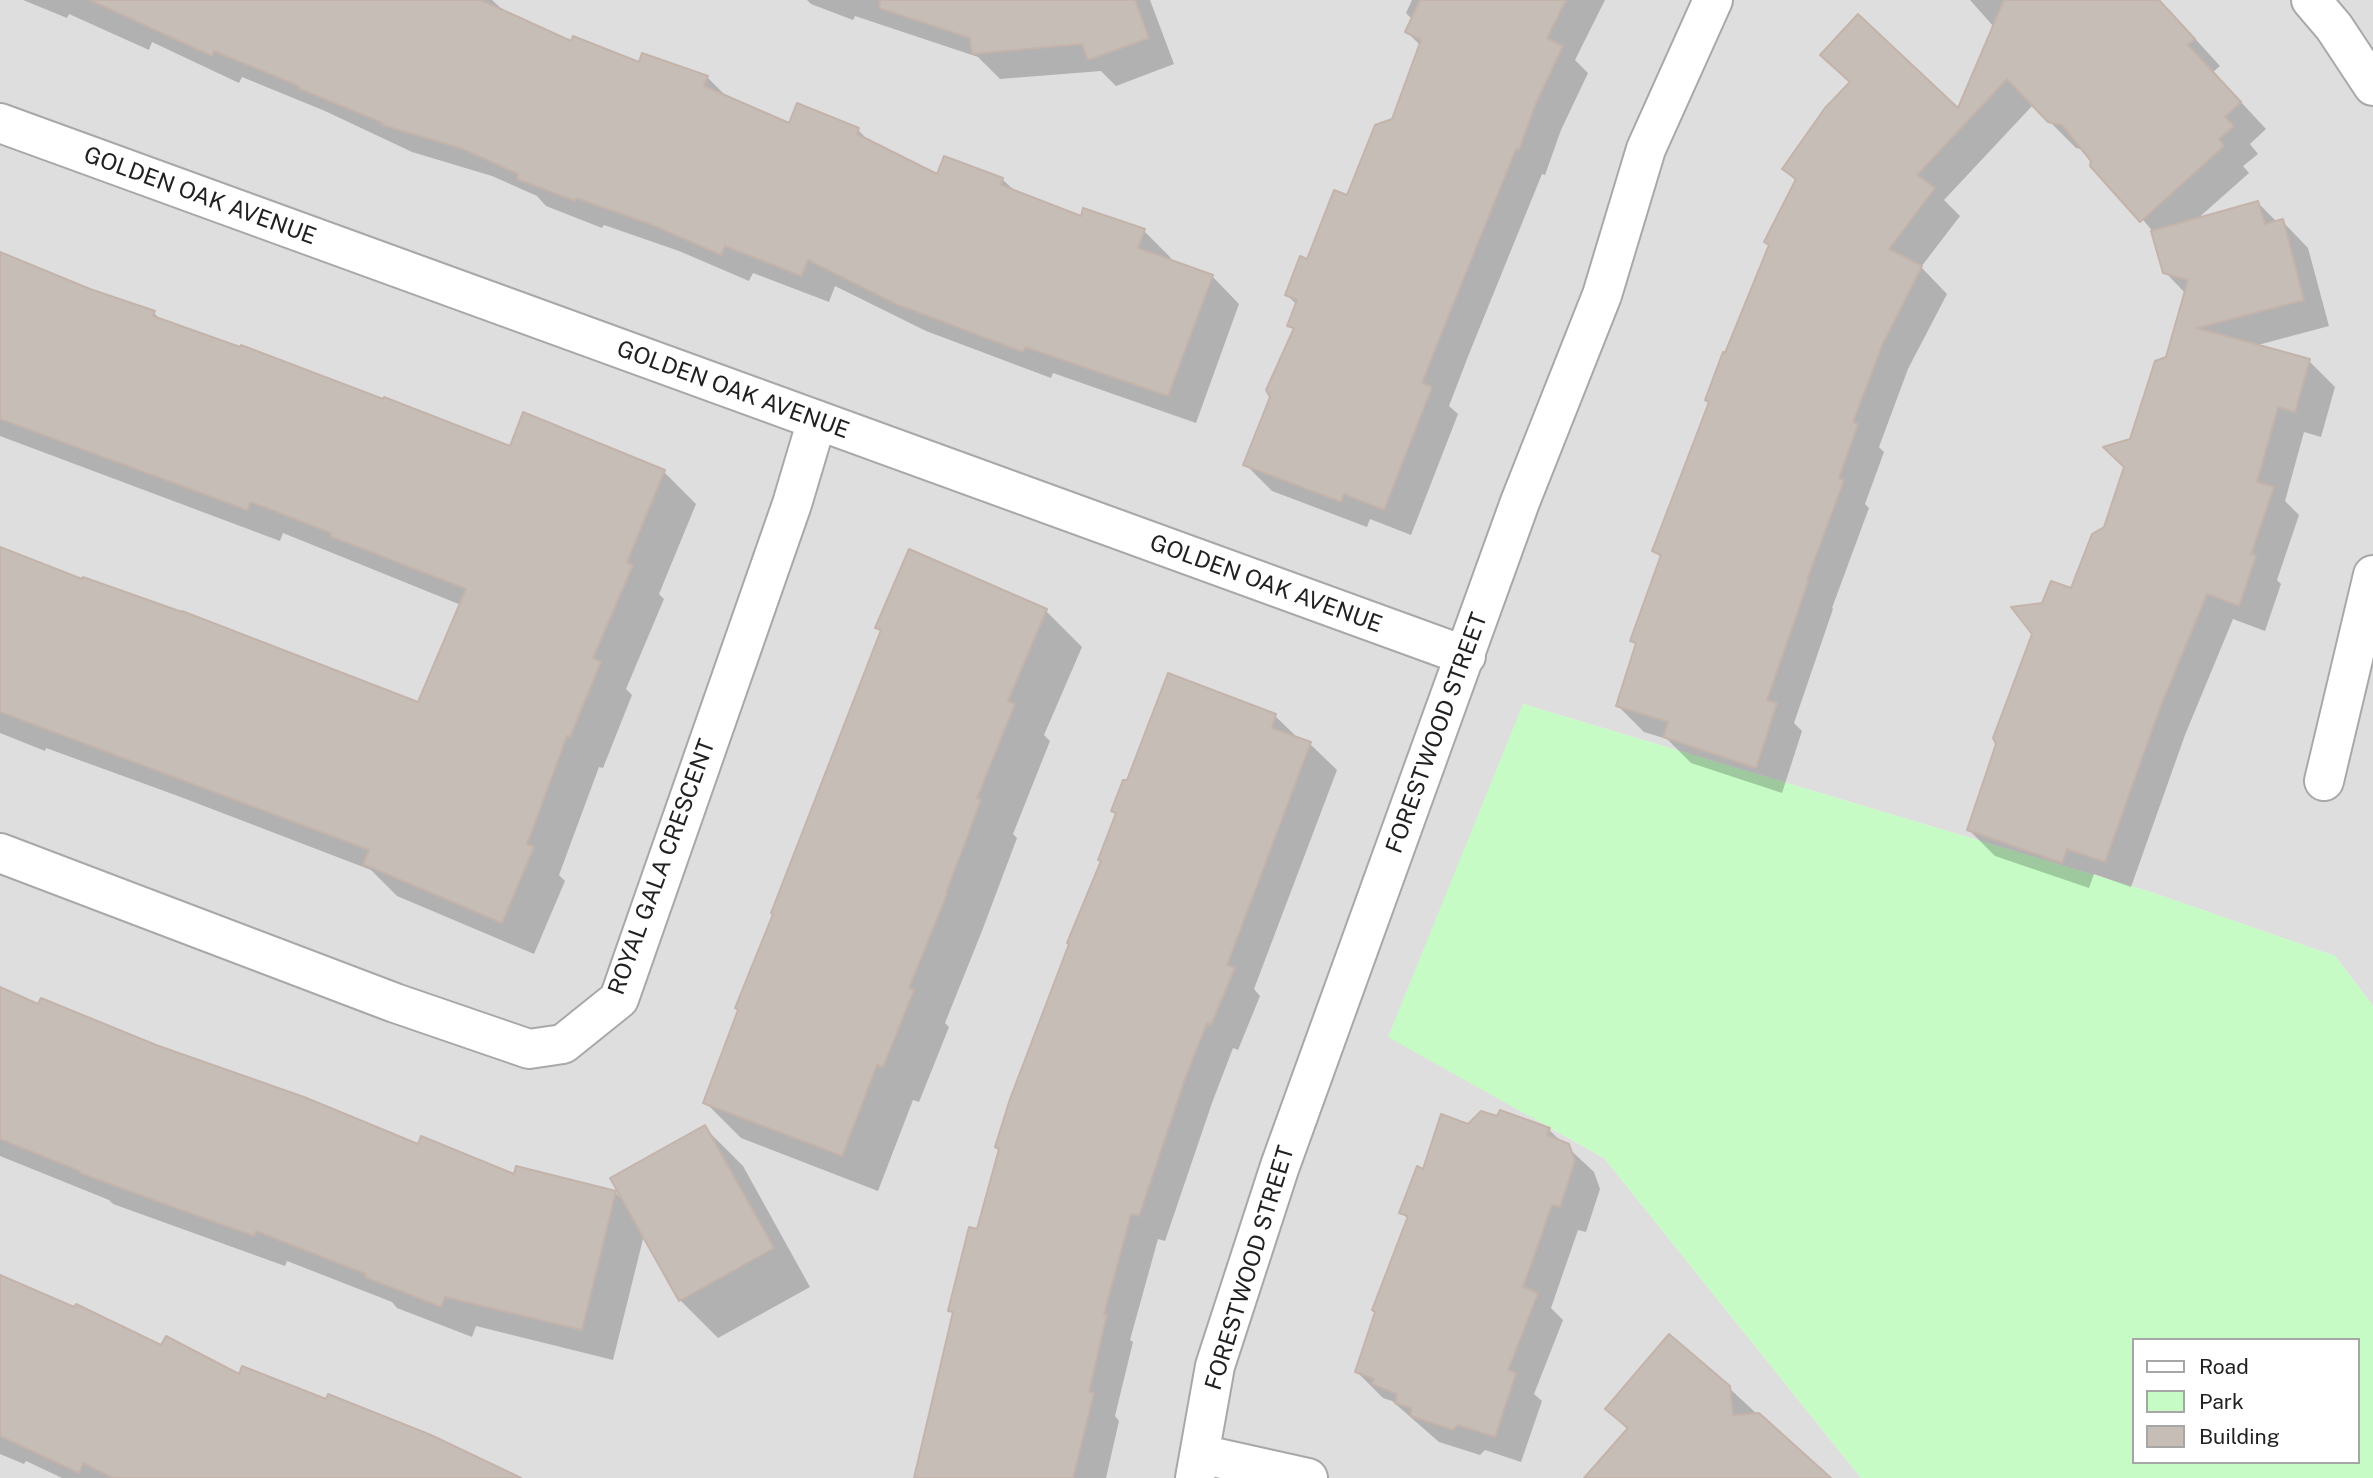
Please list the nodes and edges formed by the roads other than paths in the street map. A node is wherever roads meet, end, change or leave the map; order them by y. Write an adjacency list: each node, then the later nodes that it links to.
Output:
1 (1713, 0): 7 (street, FORESTWOOD STREET)
2 (2311, 0): 3 (street)
3 (2373, 86)
4 (0, 123): 5 (street, GOLDEN OAK AVENUE)
5 (817, 420): 7 (street, GOLDEN OAK AVENUE); 9 (street, ROYAL GALA CRESCENT)
6 (2373, 575): 8 (street)
7 (1466, 656): 10 (street, FORESTWOOD STREET)
8 (2324, 781)
9 (0, 853)
10 (1198, 1466): 11 (street)
11 (1308, 1478)

